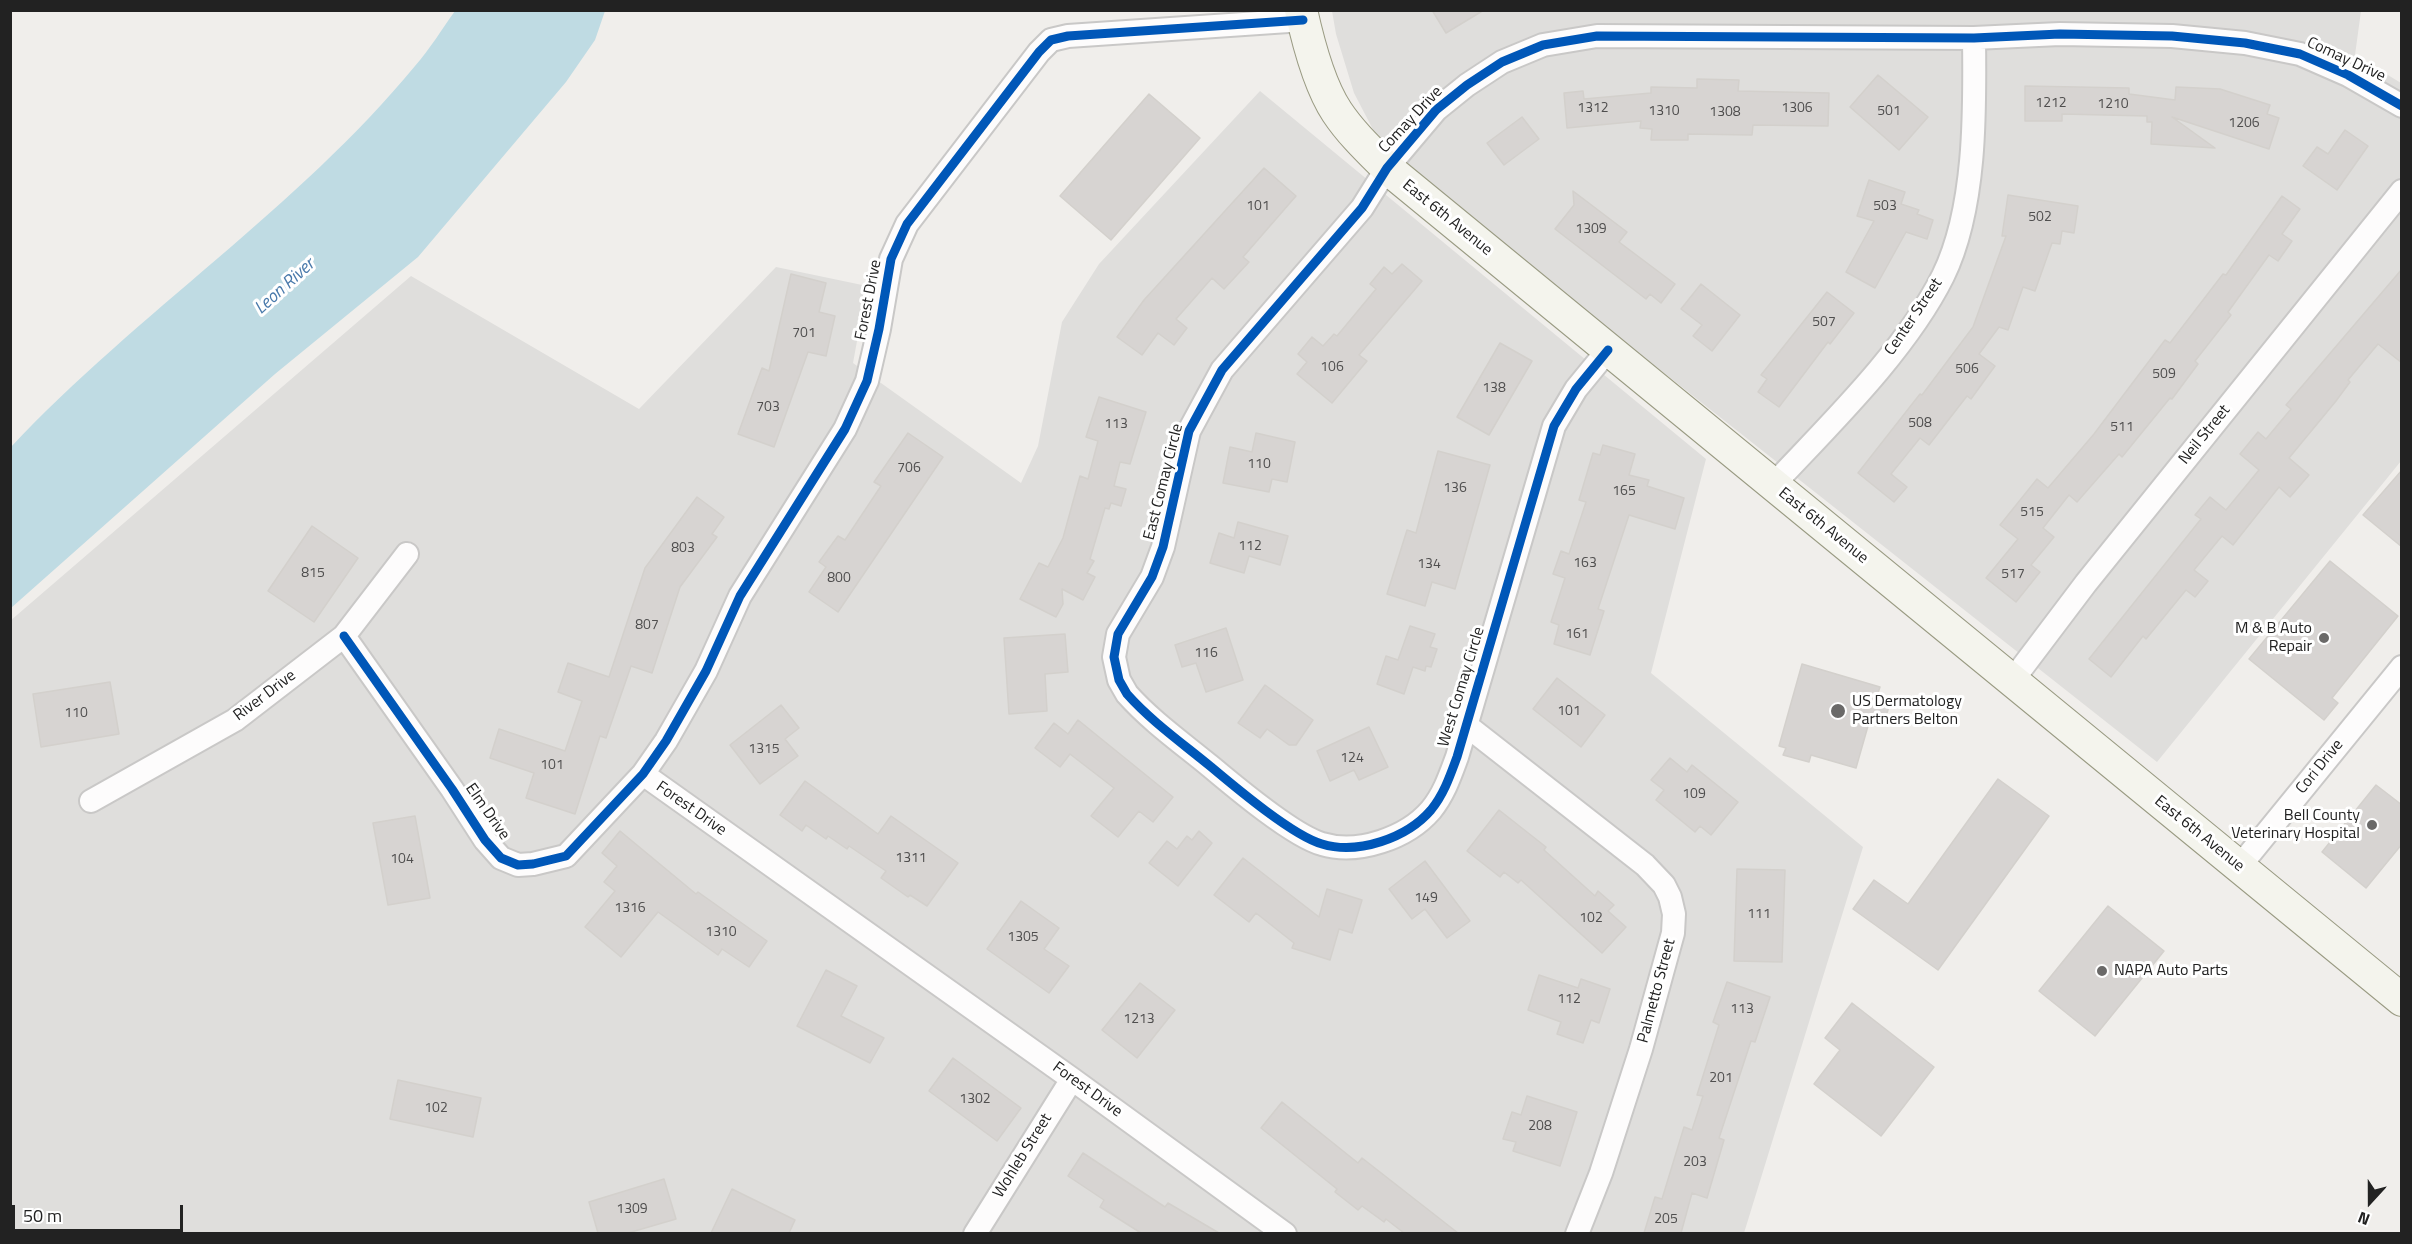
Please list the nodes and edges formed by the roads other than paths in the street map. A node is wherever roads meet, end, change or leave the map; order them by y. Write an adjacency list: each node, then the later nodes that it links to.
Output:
1 (1302, 15): 4 (main road, East 6th Avenue); 13 (street, Forest Drive)
2 (1974, 38): 3 (street, Comay Drive); 4 (street, Comay Drive); 7 (street, Center Street)
3 (2402, 106)
4 (1387, 168): 6 (main road, East 6th Avenue); 14 (street, East Comay Circle)
5 (2402, 191): 11 (street, Neil Street)
6 (1608, 350): 7 (main road, East 6th Avenue); 12 (street, West Comay Circle)
7 (1773, 485): 11 (main road, East 6th Avenue)
8 (407, 554): 9 (street, River Drive)
9 (344, 636): 13 (street, Elm Drive); 15 (street, River Drive)
10 (2402, 667): 16 (street, Cori Drive)
11 (2012, 681): 16 (main road, East 6th Avenue)
12 (1467, 725): 14 (street, West Comay Circle); 21 (street, Palmetto Street)
13 (643, 774): 18 (street, Forest Drive)
14 (1221, 775)
15 (91, 801)
16 (2239, 867): 17 (main road, East 6th Avenue)
17 (2402, 1000)
18 (1072, 1079): 19 (street, Wohleb Street); 20 (street, Forest Drive)
19 (975, 1233)
20 (1285, 1233)
21 (1577, 1233)

